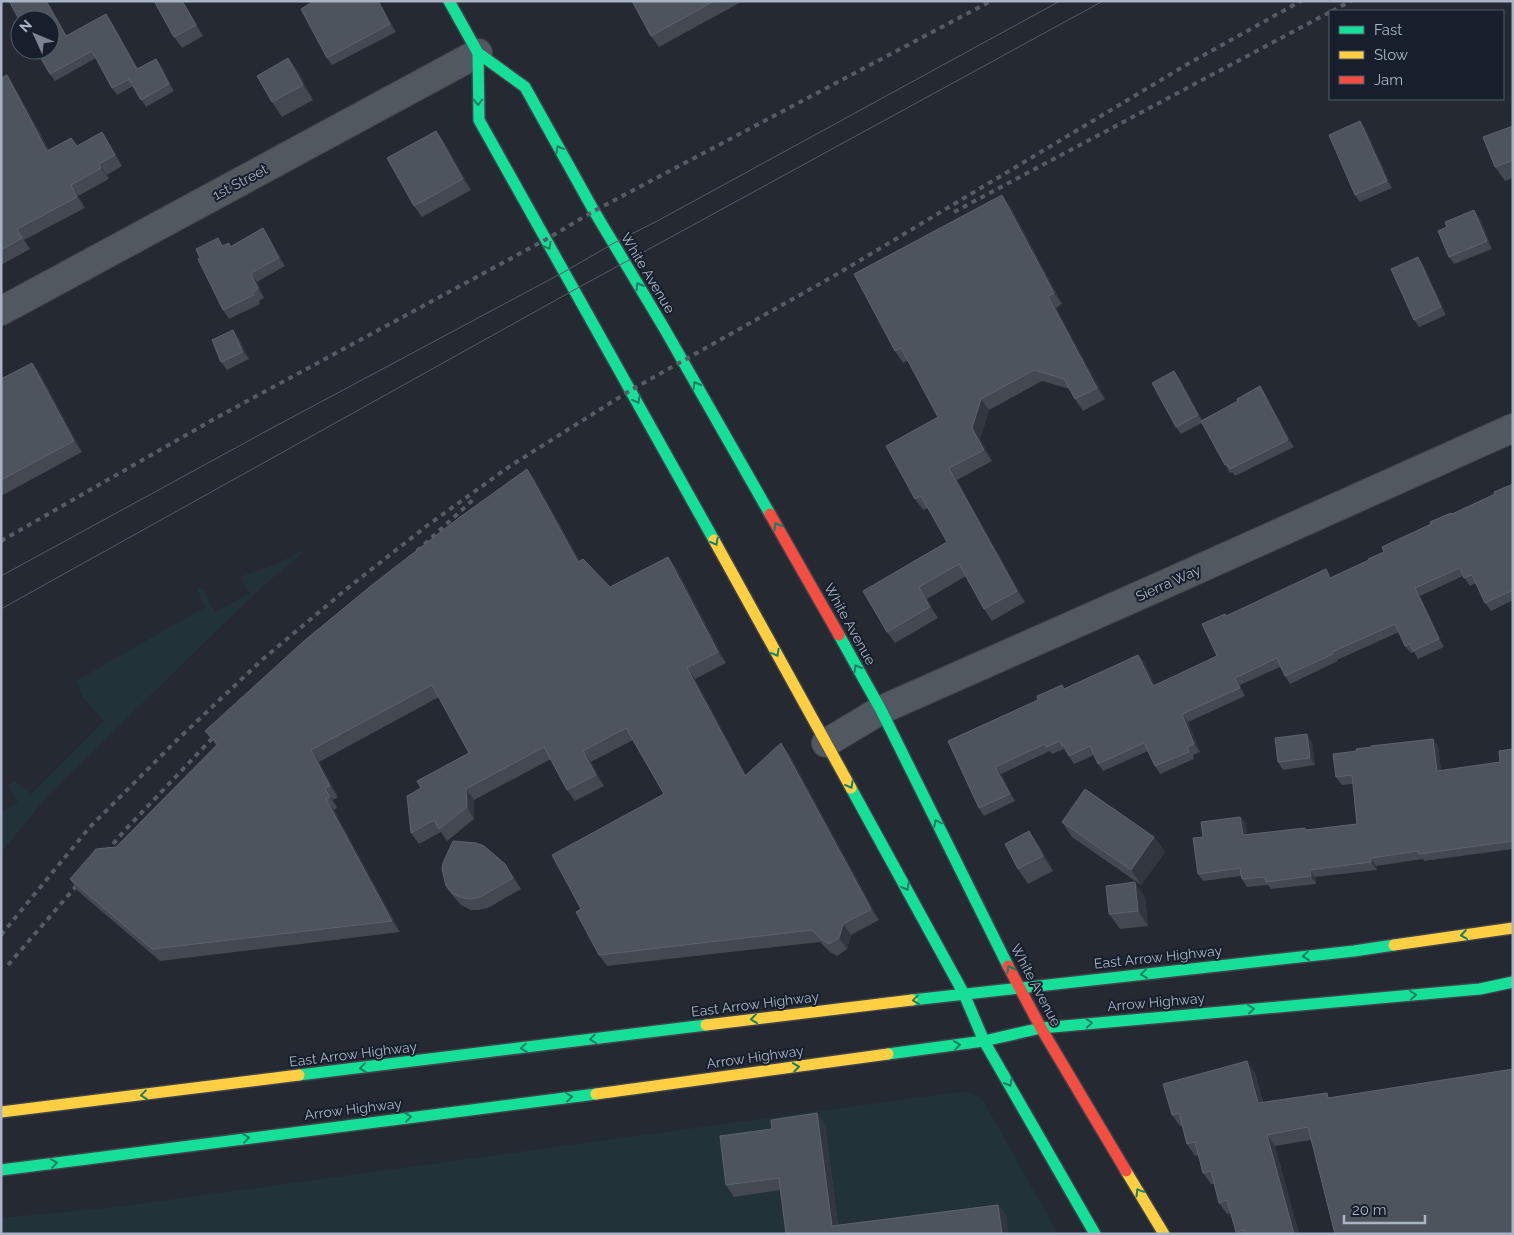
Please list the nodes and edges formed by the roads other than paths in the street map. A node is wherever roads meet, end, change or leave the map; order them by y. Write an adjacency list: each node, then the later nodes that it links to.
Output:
1 (449, 1): 2 (main road, White Avenue)
2 (478, 53): 3 (street, 1st Street); 5 (main road, White Avenue, one-way to 2); 6 (main road, White Avenue, one-way to 6)
3 (1, 311)
4 (1513, 428): 5 (street, Sierra Way)
5 (881, 710): 6 (street, Sierra Way); 9 (main road, White Avenue, one-way to 5)
6 (826, 742): 10 (main road, White Avenue, one-way to 10)
7 (1513, 928): 9 (main road, East Arrow Highway, one-way to 9)
8 (1513, 982): 11 (main road, Arrow Highway, one-way to 8)
9 (1019, 988): 10 (main road, East Arrow Highway); 11 (main road, White Avenue)
10 (964, 994): 12 (main road, White Avenue); 13 (main road, East Arrow Highway, one-way to 13)
11 (1040, 1028): 12 (main road, Arrow Highway); 16 (main road, White Avenue, one-way to 11)
12 (984, 1041): 14 (main road, Arrow Highway, one-way to 12); 15 (main road, White Avenue, one-way to 15)
13 (1, 1112)
14 (1, 1170)
15 (1095, 1234)
16 (1164, 1234)

